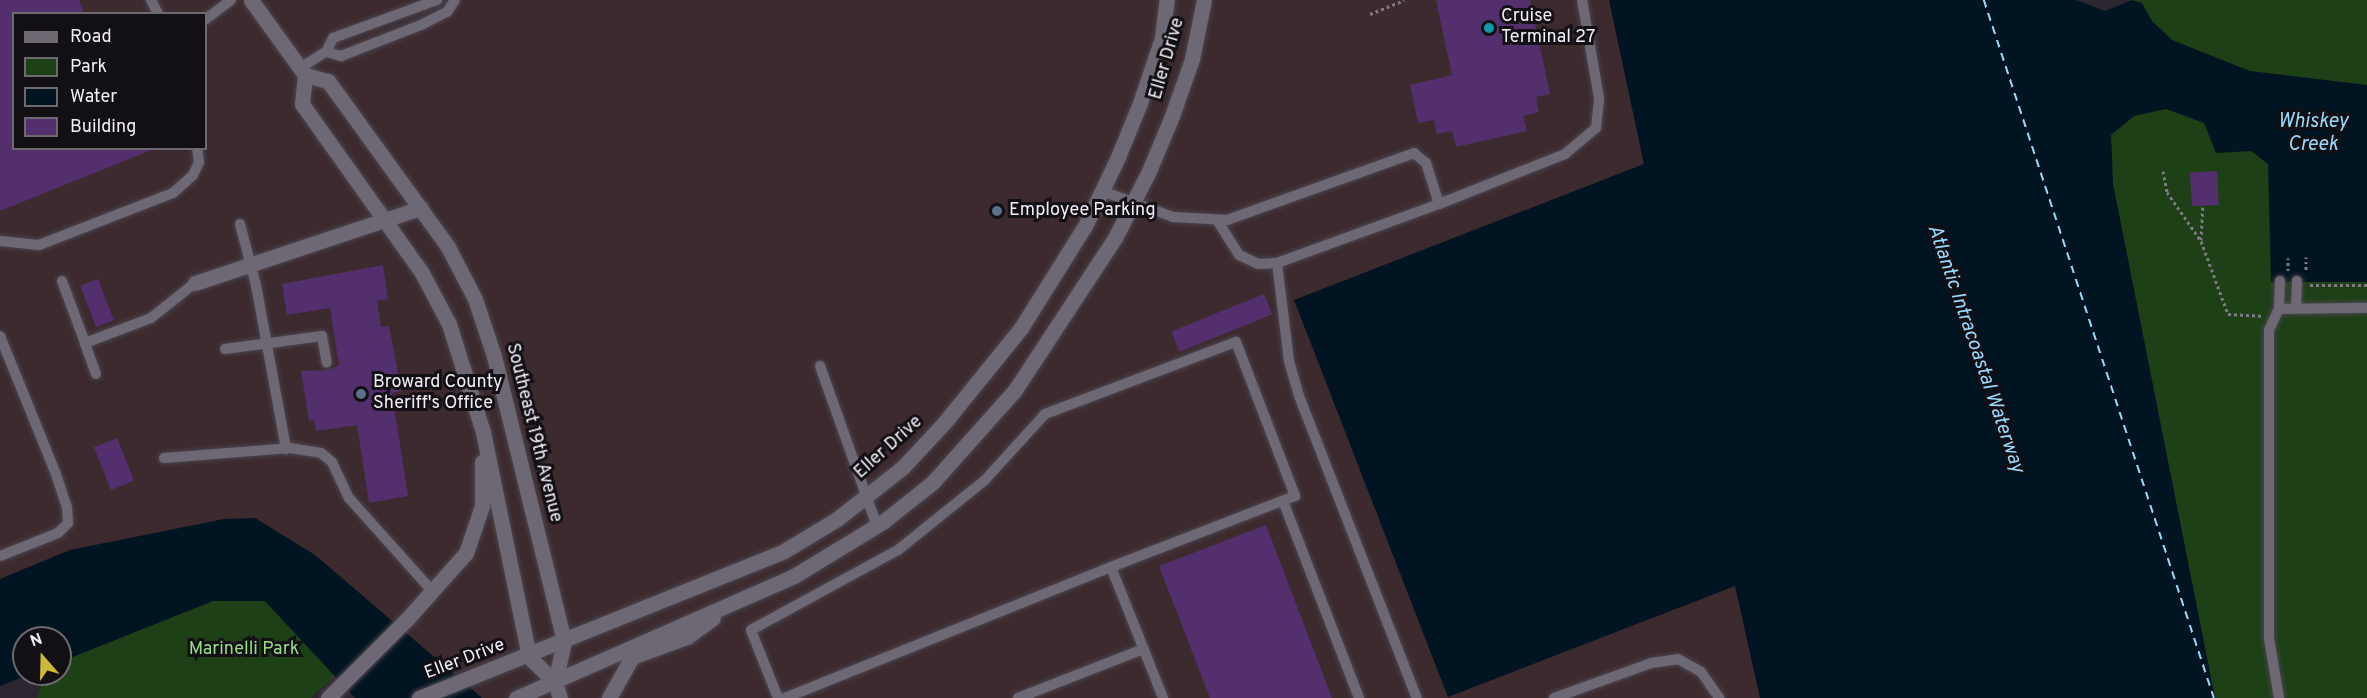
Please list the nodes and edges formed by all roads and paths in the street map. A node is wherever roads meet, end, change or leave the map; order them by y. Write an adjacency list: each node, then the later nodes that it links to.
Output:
1 (231, 0): 10 (lane)
2 (251, 0): 12 (street)
3 (437, 0): 11 (lane)
4 (455, 0): 11 (lane)
5 (1167, 0): 15 (street, Eller Drive)
6 (1204, 0): 16 (street, Eller Drive)
7 (1404, 0): 9 (path)
8 (1582, 0): 17 (lane)
9 (1370, 14)
10 (207, 18)
11 (326, 52): 12 (lane)
12 (302, 71): 19 (street, Southeast 19th Avenue); 20 (street)
13 (197, 150): 23 (lane)
14 (2163, 171): 24 (path)
15 (1101, 191): 16 (lane); 45 (street, Eller Drive)
16 (1132, 204): 21 (lane); 47 (street, Eller Drive)
17 (1439, 204): 21 (lane); 26 (lane)
18 (2204, 206): 24 (path)
19 (421, 208): 20 (street); 52 (street, Southeast 19th Avenue)
20 (384, 220): 25 (street); 42 (street)
21 (1217, 220): 26 (lane)
22 (240, 224): 25 (lane)
23 (0, 241)
24 (2201, 241): 34 (path)
25 (250, 263): 29 (street); 37 (lane)
26 (1277, 263): 66 (lane)
27 (62, 281): 36 (lane)
28 (2280, 281): 34 (lane)
29 (195, 283): 36 (lane)
30 (2301, 283): 31 (path); 32 (lane)
31 (2367, 285)
32 (2296, 308): 33 (lane); 34 (lane)
33 (2367, 308)
34 (2277, 313): 69 (lane)
35 (0, 336): 48 (lane)
36 (85, 343): 41 (lane)
37 (267, 343): 38 (lane); 39 (lane); 43 (lane)
38 (225, 350)
39 (327, 363)
40 (820, 366): 45 (lane)
41 (96, 374)
42 (483, 432): 50 (street); 54 (street)
43 (286, 449): 44 (lane); 50 (lane)
44 (164, 458)
45 (866, 496): 47 (lane); 52 (street, Eller Drive)
46 (1283, 501): 49 (lane); 61 (lane); 65 (lane)
47 (877, 526): 51 (street, Eller Drive)
48 (0, 556)
49 (1111, 567): 53 (lane); 62 (lane)
50 (433, 592): 56 (street)
51 (730, 605): 55 (street, Eller Drive); 60 (street)
52 (564, 642): 54 (street, Eller Drive); 55 (street, Southeast 19th Avenue)
53 (1144, 649): 63 (lane); 64 (lane)
54 (529, 657): 55 (street); 57 (street, Eller Drive)
55 (555, 682): 58 (street, Eller Drive); 59 (street)
56 (332, 694)
57 (420, 698)
58 (516, 698)
59 (560, 698)
60 (609, 698)
61 (778, 698)
62 (785, 698)
63 (1018, 698)
64 (1163, 698)
65 (1359, 698)
66 (1416, 698)
67 (1554, 698): 68 (lane)
68 (1719, 698)
69 (2279, 698)

